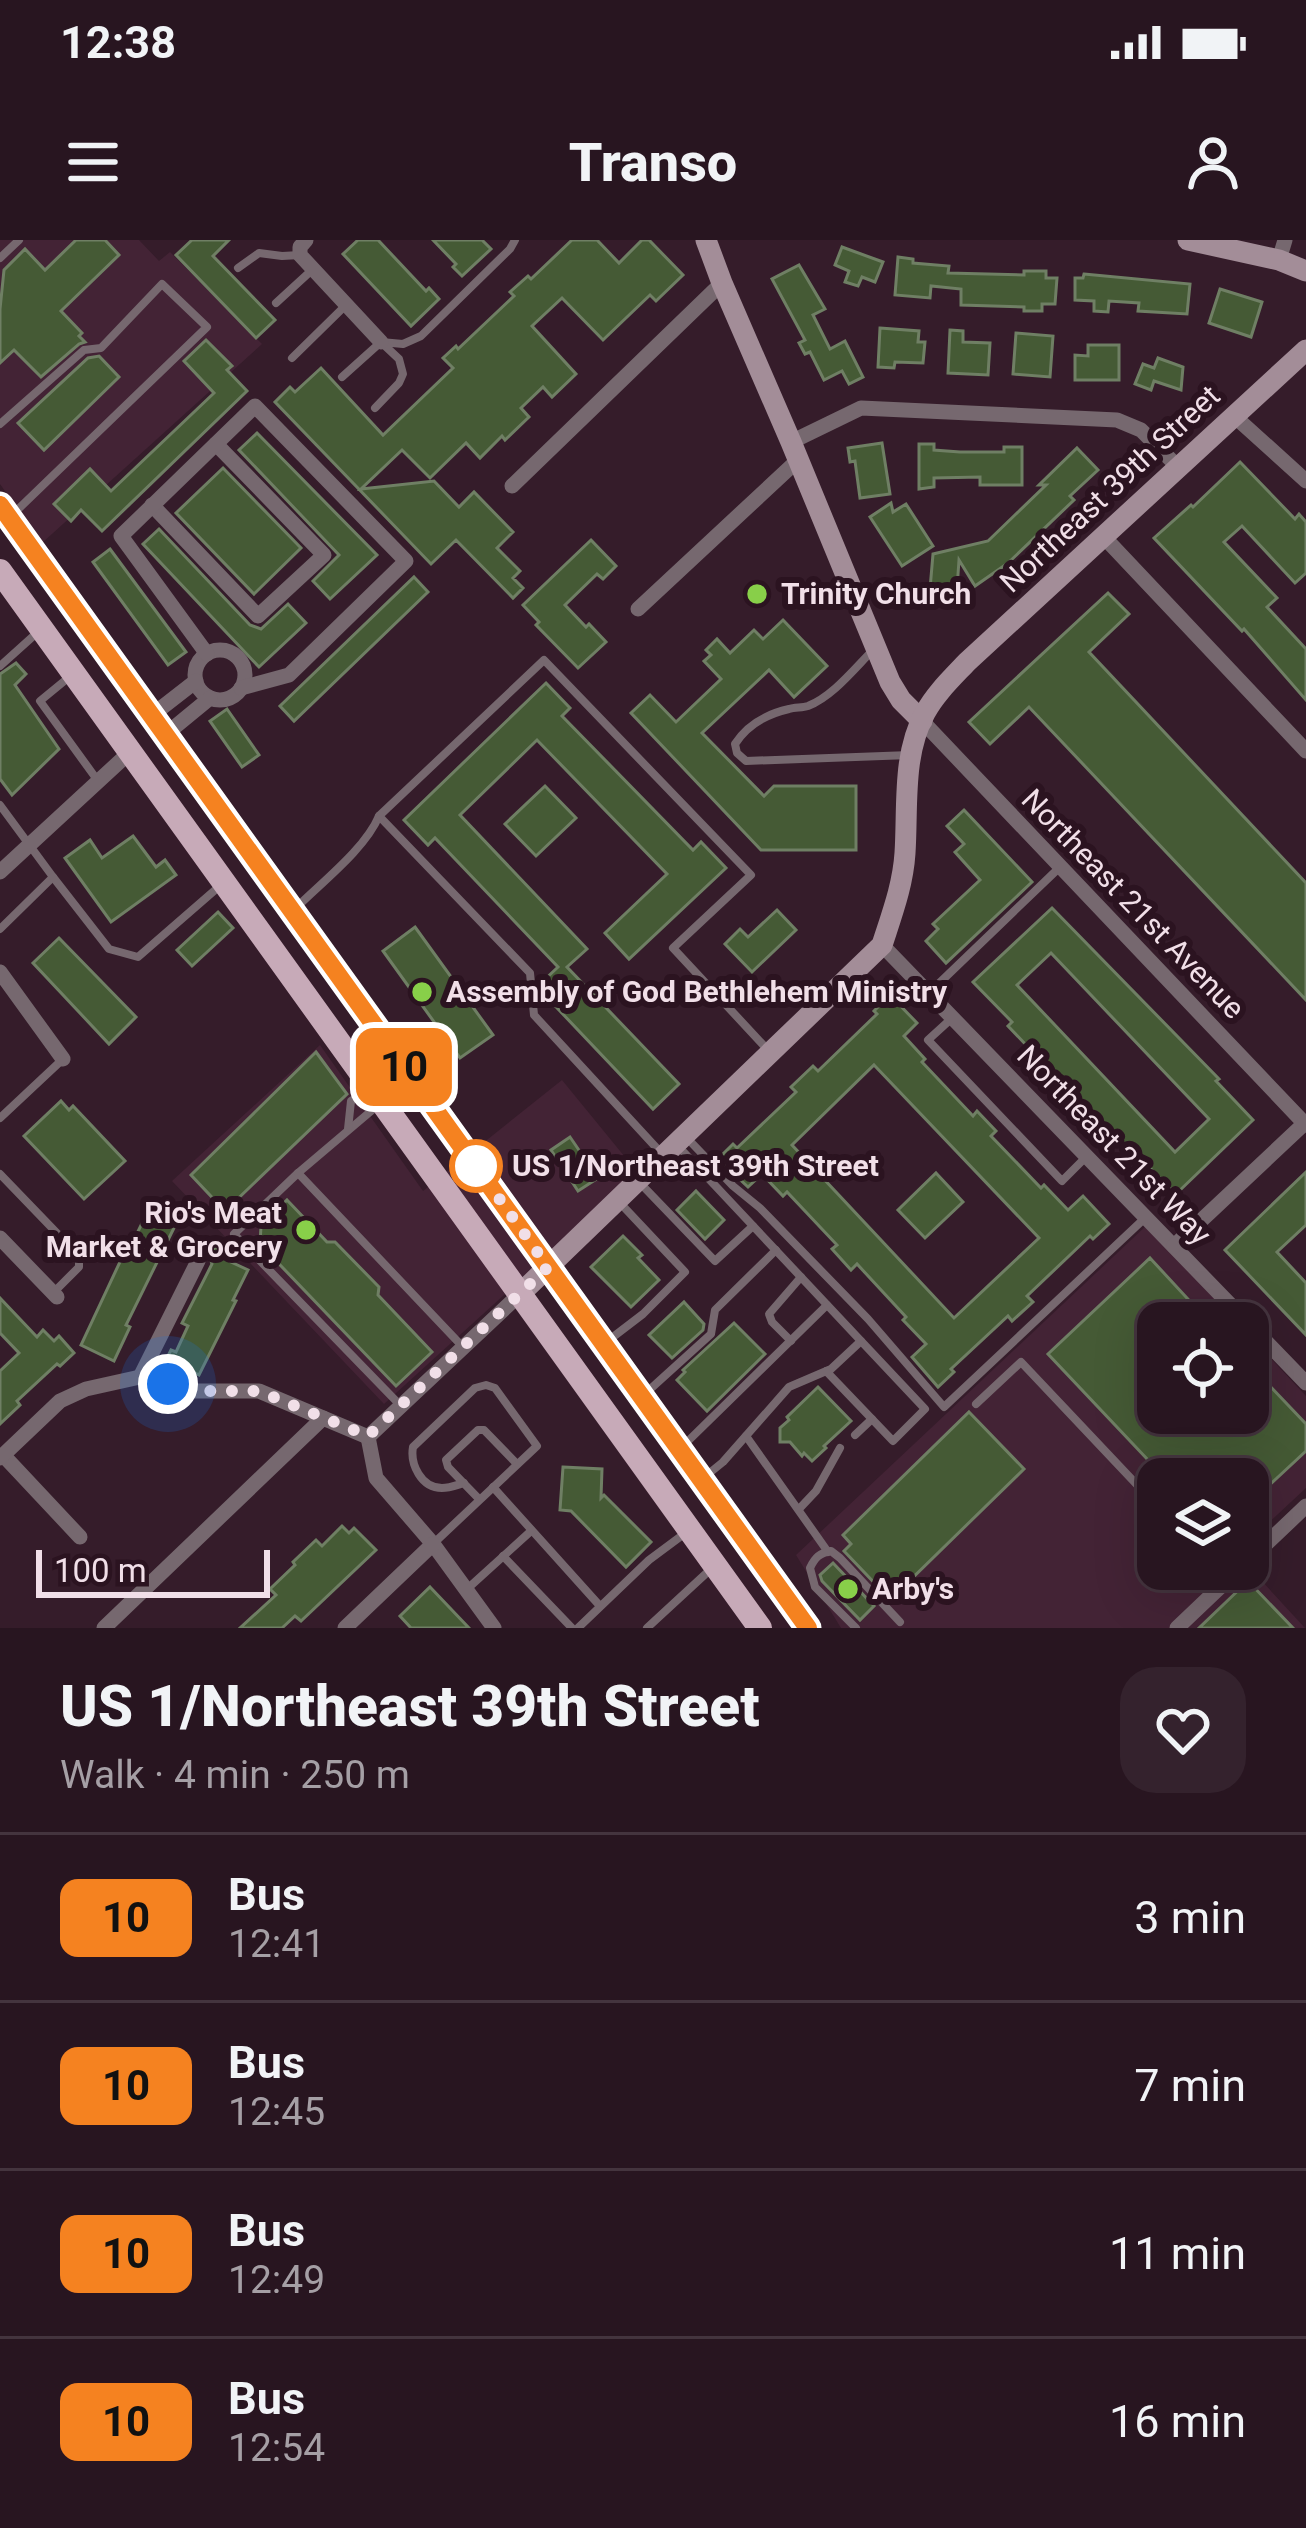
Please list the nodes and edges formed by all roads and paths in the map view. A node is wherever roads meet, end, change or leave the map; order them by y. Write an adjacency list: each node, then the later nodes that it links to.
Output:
1 (19, 240): 7 (lane)
2 (515, 240): 14 (lane)
3 (706, 240): 11 (street)
4 (1188, 240): 6 (street)
5 (303, 244): 8 (lane); 9 (street)
6 (1283, 247): 10 (street)
7 (0, 258)
8 (238, 268)
9 (312, 270): 12 (lane); 13 (street)
10 (1306, 271)
11 (722, 283): 22 (street); 25 (street)
12 (276, 303)
13 (346, 304): 14 (street); 16 (lane)
14 (381, 342): 17 (lane); 18 (lane)
15 (1306, 350): 19 (street, Northeast 39th Street)
16 (292, 358)
17 (342, 377)
18 (375, 408)
19 (1233, 415): 23 (street, Northeast 39th Street); 24 (street)
20 (0, 424): 27 (lane)
21 (216, 444): 26 (street); 26 (street); 37 (street)
22 (795, 451): 23 (street); 30 (street); 32 (street)
23 (1177, 466): 28 (street, Northeast 39th Street)
24 (1306, 482)
25 (512, 486)
26 (152, 505): 33 (street)
27 (5, 512): 40 (main road)
28 (1103, 536): 39 (street, Northeast 39th Street); 41 (street)
29 (5, 588): 31 (main road)
30 (638, 609)
31 (42, 628): 34 (lane); 36 (main road)
32 (876, 647): 39 (street); 43 (lane)
33 (207, 654): 35 (street); 37 (street)
34 (0, 666)
35 (196, 681): 38 (street); 40 (street)
36 (80, 682): 40 (main road); 42 (main road); 44 (lane)
37 (241, 688): 38 (street)
38 (210, 698): 40 (street)
39 (922, 721): 43 (street, Northeast 39th Street); 49 (street, Northeast 21st Avenue)
40 (158, 725): 45 (main road)
41 (1306, 751)
42 (130, 752): 44 (street); 45 (main road); 52 (main road)
43 (911, 755): 55 (street, Northeast 39th Street)
44 (98, 782): 48 (street)
45 (202, 786): 53 (main road)
46 (0, 805): 48 (lane)
47 (379, 816): 53 (lane); 59 (lane); 65 (lane)
48 (30, 844): 50 (street); 51 (lane)
49 (1060, 867): 57 (lane); 63 (street, Northeast 21st Avenue)
50 (0, 872)
51 (53, 877): 52 (lane); 54 (lane)
52 (224, 883): 61 (main road)
53 (292, 911): 77 (main road)
54 (0, 929)
55 (882, 945): 57 (street, Northeast 21st Way); 59 (street, Northeast 39th Street)
56 (0, 972): 60 (street)
57 (929, 993): 58 (street, Northeast 21st Way)
58 (952, 1018): 66 (street, Northeast 21st Way); 66 (lane)
59 (770, 1053): 65 (street, Northeast 39th Street)
60 (63, 1060): 62 (lane)
61 (376, 1095): 64 (lane); 64 (lane); 79 (main road)
62 (0, 1118)
63 (1306, 1123): 74 (street)
64 (347, 1130): 67 (lane)
65 (676, 1145): 69 (street, Northeast 39th Street); 71 (lane); 72 (lane)
66 (1087, 1156): 71 (street, Northeast 21st Way)
67 (298, 1173): 85 (lane); 91 (lane)
68 (0, 1174): 80 (lane)
69 (638, 1181): 70 (street, Northeast 39th Street); 72 (lane)
70 (618, 1201): 77 (street, Northeast 39th Street); 84 (lane)
71 (1146, 1217): 74 (street, Northeast 21st Way)
72 (753, 1226): 75 (lane)
73 (0, 1238): 80 (street)
74 (1174, 1246): 88 (street, Northeast 21st Way)
75 (776, 1250): 78 (lane); 89 (lane)
76 (198, 1261): 87 (street)
77 (548, 1267): 79 (street, Northeast 39th Street); 84 (main road)
78 (801, 1276): 81 (lane); 82 (lane)
79 (520, 1294): 85 (street); 108 (main road)
80 (55, 1295)
81 (827, 1305): 82 (lane); 83 (lane)
82 (791, 1341): 98 (lane)
83 (861, 1341): 86 (lane); 93 (lane)
84 (603, 1344): 89 (main road)
85 (463, 1347): 91 (street)
86 (826, 1371): 93 (lane); 96 (lane)
87 (140, 1378): 92 (street); 99 (street)
88 (1306, 1383)
89 (642, 1397): 98 (main road)
90 (976, 1404): 103 (lane)
91 (401, 1406): 95 (street)
92 (323, 1418): 95 (street); 121 (street)
93 (872, 1419): 94 (lane)
94 (855, 1435)
95 (368, 1436): 112 (street)
96 (746, 1436): 101 (lane); 107 (lane)
97 (840, 1448): 107 (lane)
98 (680, 1449): 101 (main road)
99 (2, 1456): 110 (street)
100 (517, 1464): 102 (lane); 102 (lane); 104 (lane)
101 (700, 1479): 126 (main road)
102 (464, 1483): 105 (lane)
103 (1137, 1485)
104 (493, 1487): 105 (lane); 109 (lane)
105 (479, 1499): 112 (lane)
106 (1306, 1506): 111 (street)
107 (799, 1509): 113 (lane)
108 (690, 1530): 115 (main road); 118 (lane)
109 (531, 1531): 114 (lane); 118 (lane)
110 (80, 1538)
111 (1269, 1541)
112 (433, 1544): 116 (street); 122 (street)
113 (828, 1552): 119 (lane); 127 (lane)
114 (503, 1556): 116 (lane); 124 (lane)
115 (716, 1565): 120 (main road); 125 (lane)
116 (466, 1590): 123 (street)
117 (1212, 1590): 128 (street)
118 (600, 1606): 124 (lane)
119 (901, 1622)
120 (755, 1626)
121 (104, 1628)
122 (345, 1628)
123 (494, 1628)
124 (575, 1628)
125 (647, 1628)
126 (808, 1628)
127 (856, 1628)
128 (1177, 1628)

